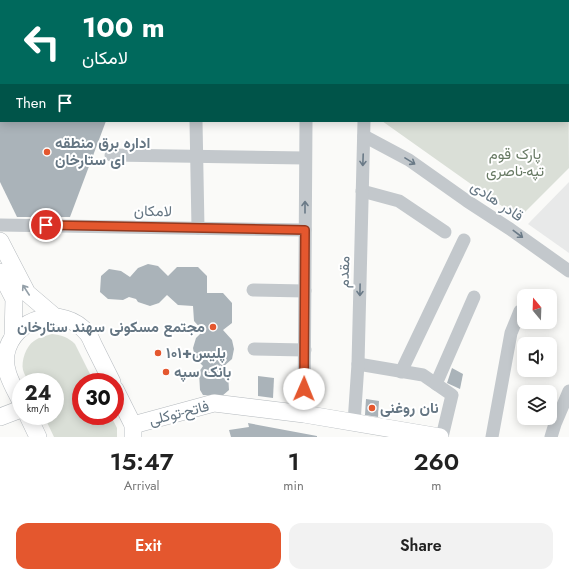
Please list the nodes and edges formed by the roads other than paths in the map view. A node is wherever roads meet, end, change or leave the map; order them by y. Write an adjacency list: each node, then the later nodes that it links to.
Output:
1 (196, 122): 6 (street)
2 (306, 122): 7 (street)
3 (364, 122): 4 (street, مقدم)
4 (364, 136): 8 (street, مقدم, one-way to 8); 15 (street, قادر هادی, one-way to 15)
5 (111, 155): 6 (street)
6 (196, 156): 7 (street); 10 (street)
7 (305, 158): 11 (street, one-way to 7)
8 (362, 191): 12 (street); 25 (street, مقدم, one-way to 25)
9 (0, 225): 10 (street, لامکان)
10 (198, 228): 11 (street, لامکان)
11 (305, 230): 18 (street)
12 (445, 232)
13 (464, 240): 27 (street)
14 (0, 241): 20 (main road, one-way to 14)
15 (569, 271)
16 (0, 272): 22 (main road)
17 (253, 290): 18 (street)
18 (305, 291): 24 (street)
19 (474, 297): 29 (street)
20 (54, 316): 22 (main road); 28 (main road)
21 (517, 318): 42 (street)
22 (13, 336): 26 (main road)
23 (254, 349): 24 (street)
24 (305, 350): 34 (street)
25 (358, 364): 27 (street); 36 (street, مقدم)
26 (3, 372): 30 (main road)
27 (401, 372): 29 (street)
28 (107, 373)
29 (436, 384): 41 (street)
30 (12, 387)
31 (569, 391): 43 (street)
32 (124, 410): 38 (main road)
33 (12, 412): 35 (main road)
34 (304, 414): 36 (main road, فاتح-توکلی); 38 (main road, فاتح-توکلی)
35 (0, 417)
36 (354, 423): 39 (main road, فاتح-توکلی)
37 (32, 425): 40 (main road)
38 (133, 431)
39 (398, 433): 41 (main road, فاتح-توکلی)
40 (38, 437)
41 (441, 437)
42 (492, 437)
43 (551, 437)

